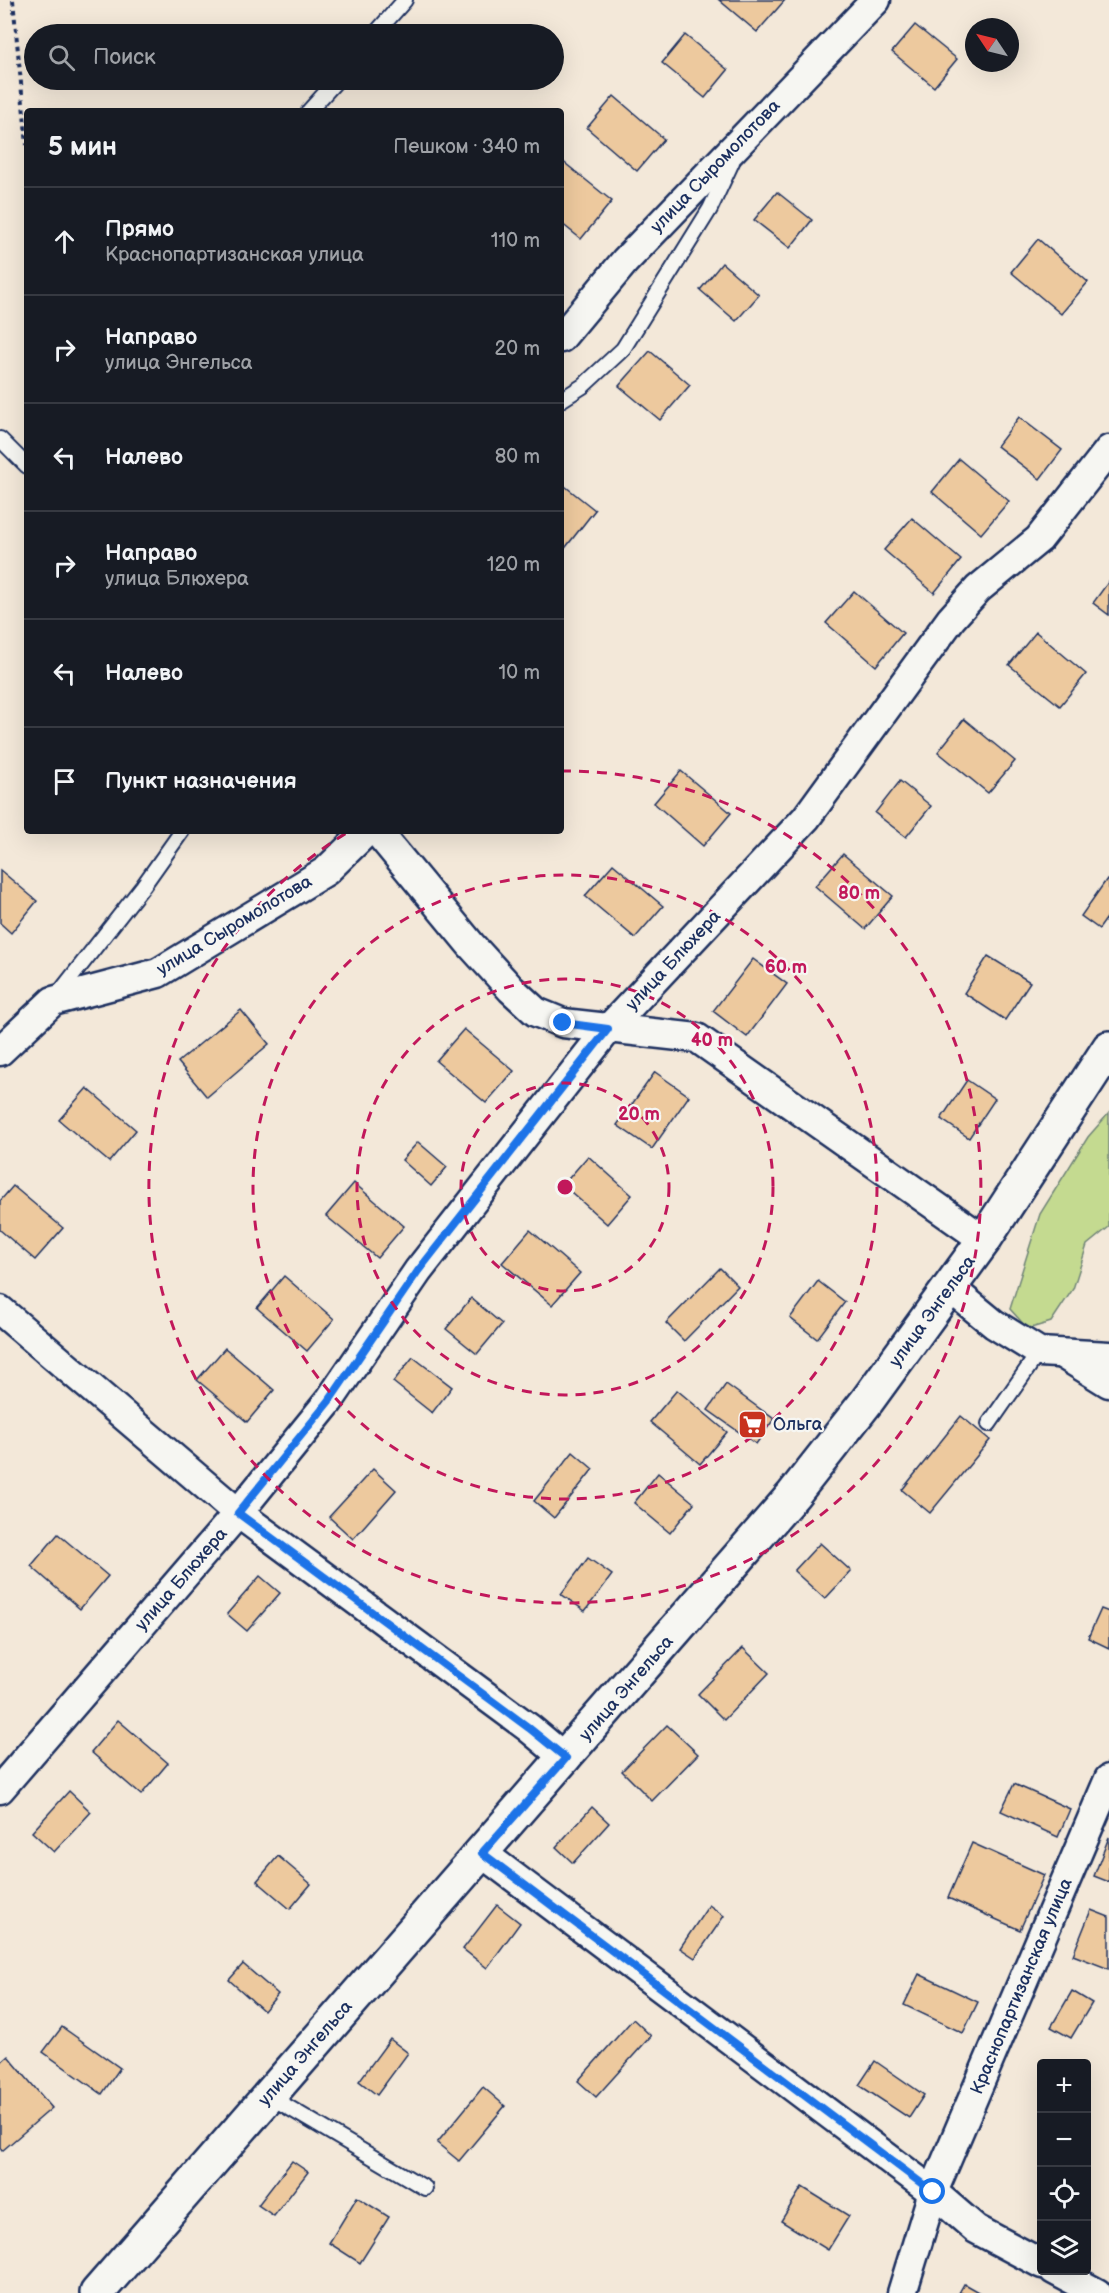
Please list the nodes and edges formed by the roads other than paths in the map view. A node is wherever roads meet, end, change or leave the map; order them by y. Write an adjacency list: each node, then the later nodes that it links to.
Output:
1 (405, 0): 3 (lane)
2 (876, 0): 6 (street, улица Сыромолотова)
3 (384, 24)
4 (328, 90): 5 (lane)
5 (312, 108)
6 (746, 134): 7 (street, улица Сыромолотова); 8 (lane)
7 (564, 334)
8 (564, 398)
9 (0, 439): 11 (lane)
10 (1109, 450): 16 (street, улица Блюхера)
11 (24, 462)
12 (180, 834): 15 (lane)
13 (364, 834): 15 (street, улица Сыромолотова)
14 (379, 834): 16 (street)
15 (52, 1001): 18 (street, улица Сыромолотова)
16 (608, 1029): 19 (street); 26 (street, улица Блюхера)
17 (1109, 1048): 19 (main road, улица Энгельса)
18 (0, 1051)
19 (984, 1240): 20 (main road, улица Энгельса)
20 (950, 1287): 22 (street); 27 (main road, улица Энгельса)
21 (0, 1310): 26 (street)
22 (1052, 1353): 23 (street); 24 (street); 25 (lane)
23 (1109, 1356)
24 (1109, 1383)
25 (989, 1424)
26 (238, 1513): 27 (street); 29 (street, улица Блюхера)
27 (566, 1758): 30 (main road, улица Энгельса)
28 (1109, 1779): 33 (street, Краснопартизанская улица)
29 (0, 1789)
30 (482, 1853): 31 (main road, улица Энгельса); 33 (street)
31 (267, 2095): 32 (lane); 36 (main road, улица Энгельса)
32 (425, 2188)
33 (933, 2192): 34 (street); 37 (street, Краснопартизанская улица)
34 (1037, 2262)
35 (1062, 2275): 38 (street)
36 (97, 2293)
37 (902, 2293)
38 (1097, 2293)

